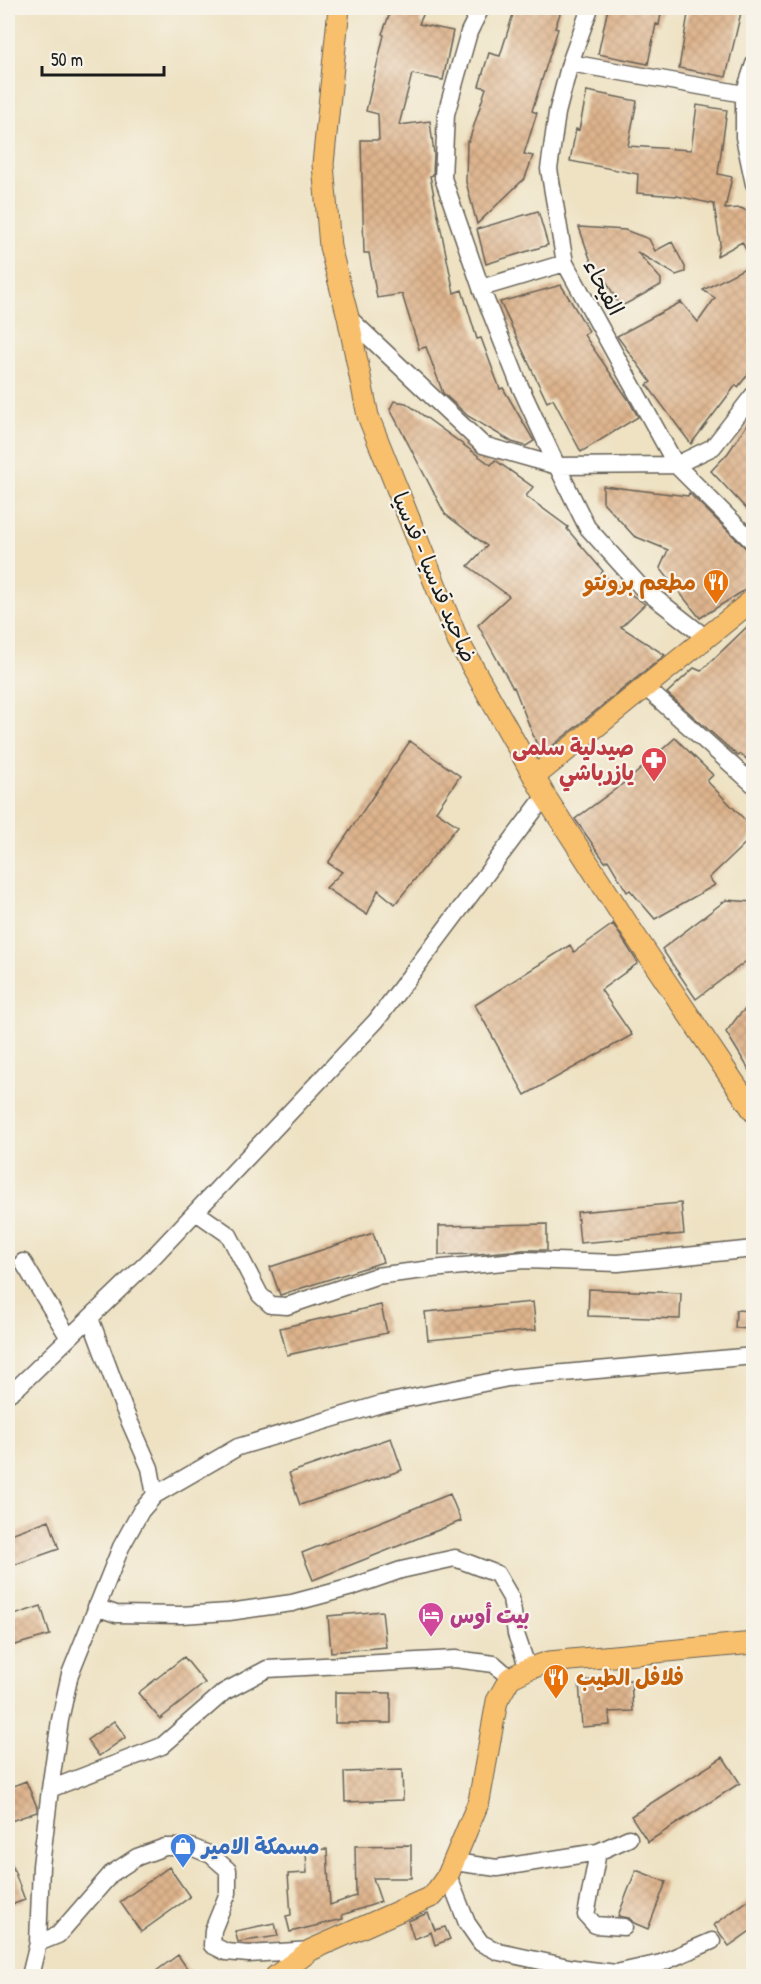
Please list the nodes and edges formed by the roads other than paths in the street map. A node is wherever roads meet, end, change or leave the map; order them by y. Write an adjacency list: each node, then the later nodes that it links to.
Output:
1 (339, 8): 10 (main road, ضاحيد قدسيا - قدسيا)
2 (481, 8): 9 (street)
3 (590, 8): 4 (street, الفيحاء)
4 (570, 63): 6 (street); 8 (street, الفيحاء)
5 (753, 64): 6 (street)
6 (744, 94): 7 (street)
7 (753, 184)
8 (565, 263): 9 (street); 12 (street, الفيحاء)
9 (481, 288): 13 (street)
10 (348, 316): 13 (street); 18 (main road, ضاحيد قدسيا - قدسيا)
11 (753, 394): 12 (street)
12 (675, 465): 13 (street); 14 (street, الفيحاء)
13 (557, 466): 16 (street)
14 (753, 543)
15 (753, 599): 16 (main road)
16 (705, 636): 17 (main road)
17 (644, 686): 18 (main road); 19 (street)
18 (534, 777): 20 (main road, ضاحيد قدسيا - قدسيا)
19 (753, 784)
20 (545, 796): 21 (main road, ضاحيد قدسيا - قدسيا); 22 (street)
21 (753, 1112)
22 (196, 1212): 23 (street); 25 (street)
23 (753, 1249)
24 (23, 1262): 26 (street)
25 (90, 1318): 26 (street); 29 (street)
26 (69, 1338): 28 (street)
27 (753, 1356): 29 (street)
28 (8, 1394)
29 (155, 1495): 30 (street)
30 (96, 1607): 32 (street); 33 (street)
31 (753, 1643): 32 (main road)
32 (519, 1673): 33 (street); 36 (main road)
33 (50, 1789): 39 (street)
34 (629, 1838): 35 (street)
35 (598, 1852): 36 (street); 37 (street)
36 (451, 1869): 38 (street); 40 (main road)
37 (624, 1928)
38 (712, 1941)
39 (38, 1943): 40 (street); 41 (street)
40 (311, 1950): 42 (main road)
41 (30, 1977)
42 (276, 1977)

